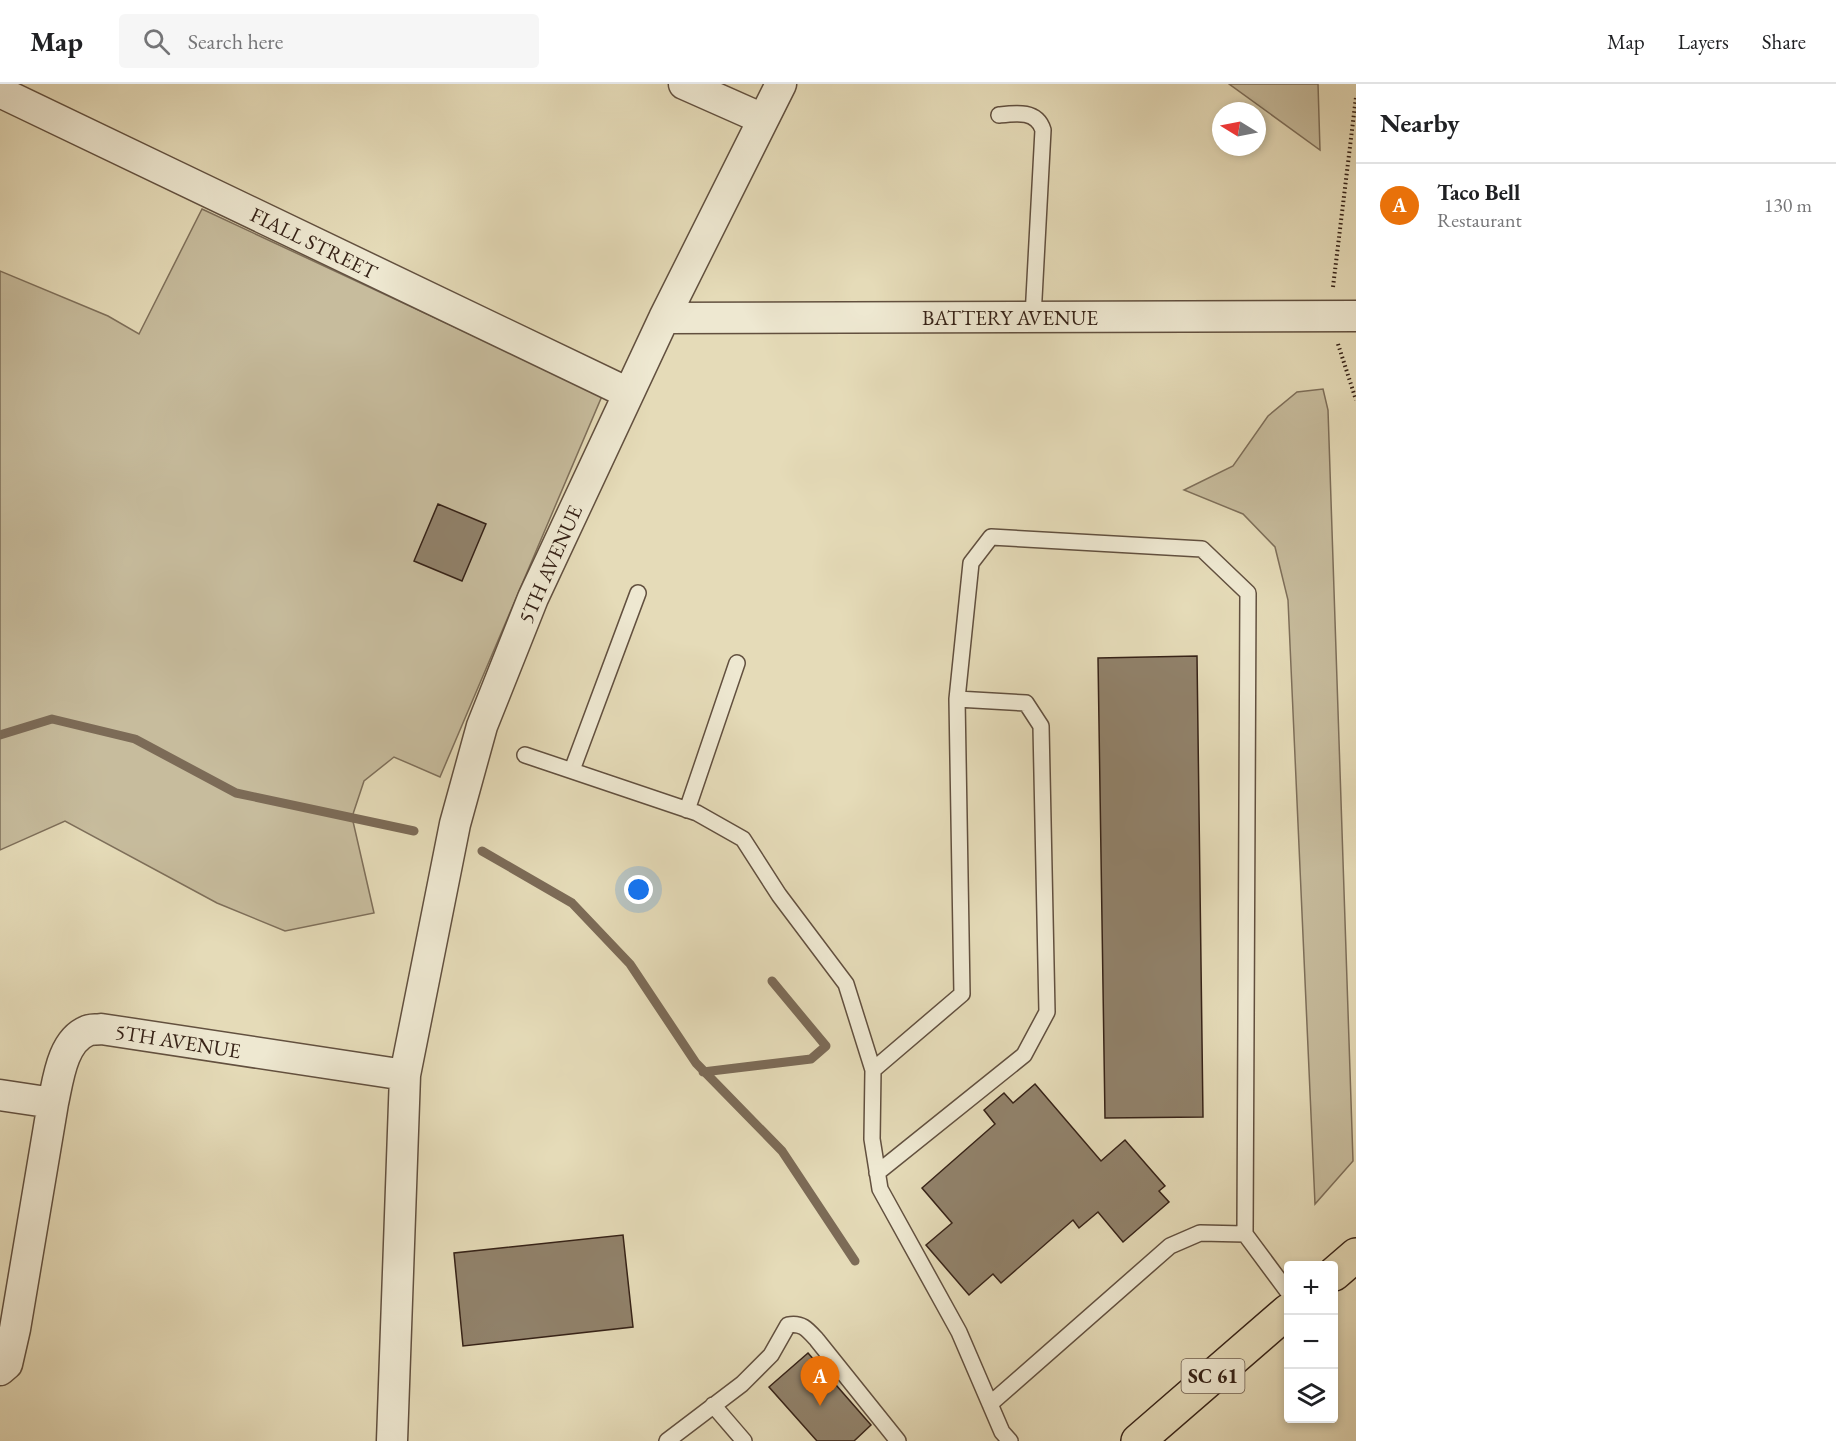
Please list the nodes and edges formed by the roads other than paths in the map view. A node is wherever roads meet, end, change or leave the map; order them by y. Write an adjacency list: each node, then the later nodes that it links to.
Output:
1 (684, 84): 5 (street)
2 (781, 84): 5 (street, 5TH AVENUE)
3 (0, 92): 9 (street, FIALL STREET)
4 (999, 115): 7 (lane)
5 (763, 119): 8 (street, 5TH AVENUE)
6 (1342, 316): 7 (street, BATTERY AVENUE)
7 (1033, 317): 8 (street, BATTERY AVENUE)
8 (664, 318): 9 (street, 5TH AVENUE)
9 (628, 393): 17 (street, 5TH AVENUE)
10 (638, 593): 14 (lane)
11 (737, 663): 15 (lane)
12 (957, 699): 16 (lane); 20 (lane); 21 (lane)
13 (525, 755): 14 (lane)
14 (572, 770): 15 (lane)
15 (687, 810): 16 (lane)
16 (873, 1070): 20 (lane)
17 (405, 1075): 19 (street, 5TH AVENUE); 29 (street, 5TH AVENUE)
18 (0, 1095): 19 (street)
19 (53, 1103): 26 (street)
20 (877, 1173): 27 (lane)
21 (1245, 1234): 24 (lane); 27 (lane)
22 (1356, 1255): 23 (main road)
23 (1338, 1271)
24 (1284, 1287)
25 (1284, 1314): 34 (main road, SC 61)
26 (0, 1370)
27 (990, 1404): 33 (lane)
28 (713, 1405): 30 (lane); 31 (lane); 32 (lane)
29 (392, 1441)
30 (667, 1441)
31 (744, 1441)
32 (898, 1441)
33 (1010, 1441)
34 (1138, 1441)

